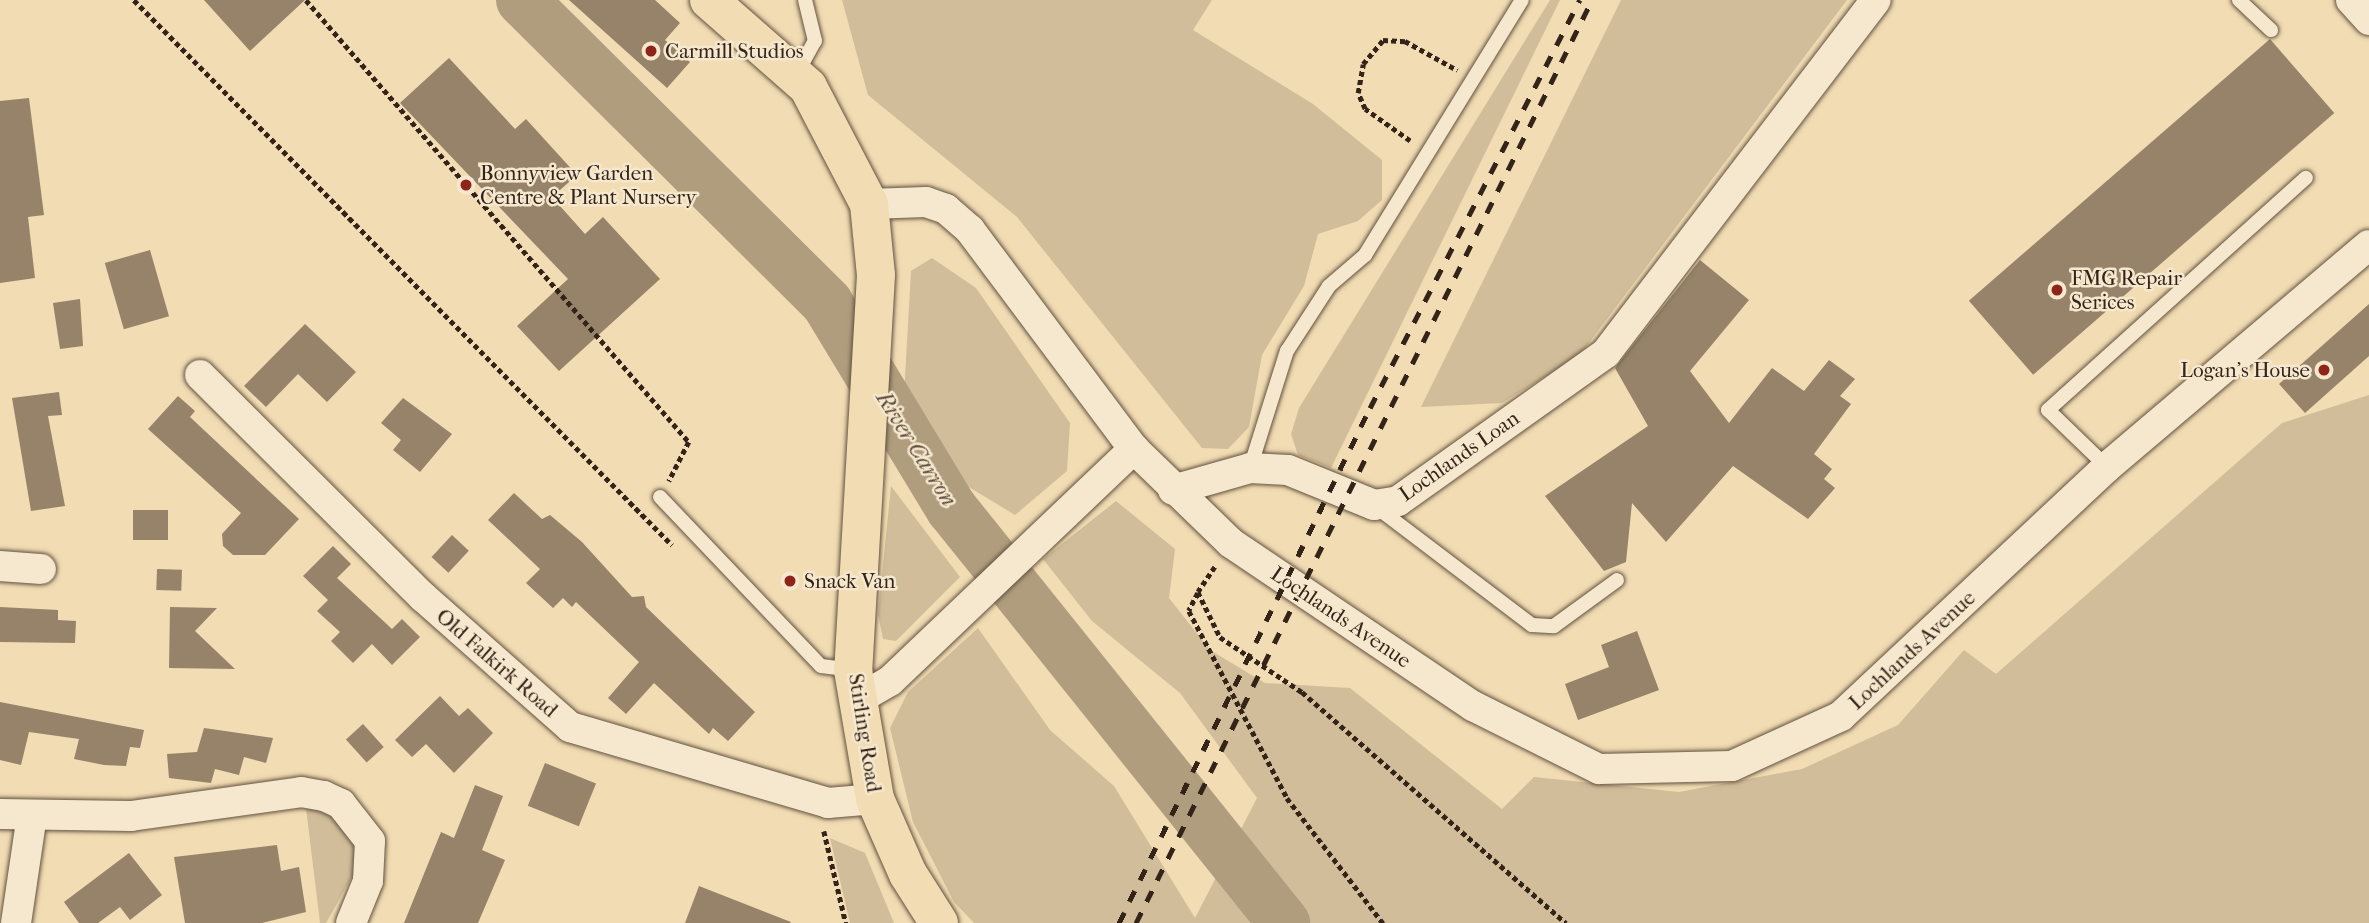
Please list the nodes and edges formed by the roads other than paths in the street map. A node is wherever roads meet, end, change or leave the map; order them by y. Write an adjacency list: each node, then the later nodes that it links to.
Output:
1 (709, 0): 9 (main road, Stirling Road)
2 (805, 0): 9 (lane)
3 (1522, 0): 16 (lane)
4 (1876, 0): 19 (street, Lochlands Loan)
5 (2239, 0): 8 (lane)
6 (2351, 0): 7 (street)
7 (2369, 20)
8 (2271, 30)
9 (795, 76): 11 (main road, Stirling Road)
10 (2306, 178): 15 (lane)
11 (869, 204): 14 (street); 23 (main road, Stirling Road)
12 (2369, 245): 15 (street, Lochlands Avenue)
13 (200, 375): 24 (street, Old Falkirk Road)
14 (1134, 449): 17 (street); 23 (street)
15 (2107, 467): 17 (street, Lochlands Avenue)
16 (1250, 468): 17 (street, Lochlands Loan); 19 (street, Lochlands Loan)
17 (1173, 490)
18 (660, 497): 23 (lane)
19 (1374, 505): 22 (lane)
20 (0, 566): 21 (street)
21 (41, 569)
22 (1617, 580)
23 (855, 685): 24 (main road, Stirling Road)
24 (875, 799): 29 (main road, Stirling Road)
25 (0, 814): 26 (street)
26 (32, 815): 27 (street); 28 (street)
27 (16, 923)
28 (351, 923)
29 (939, 923)

